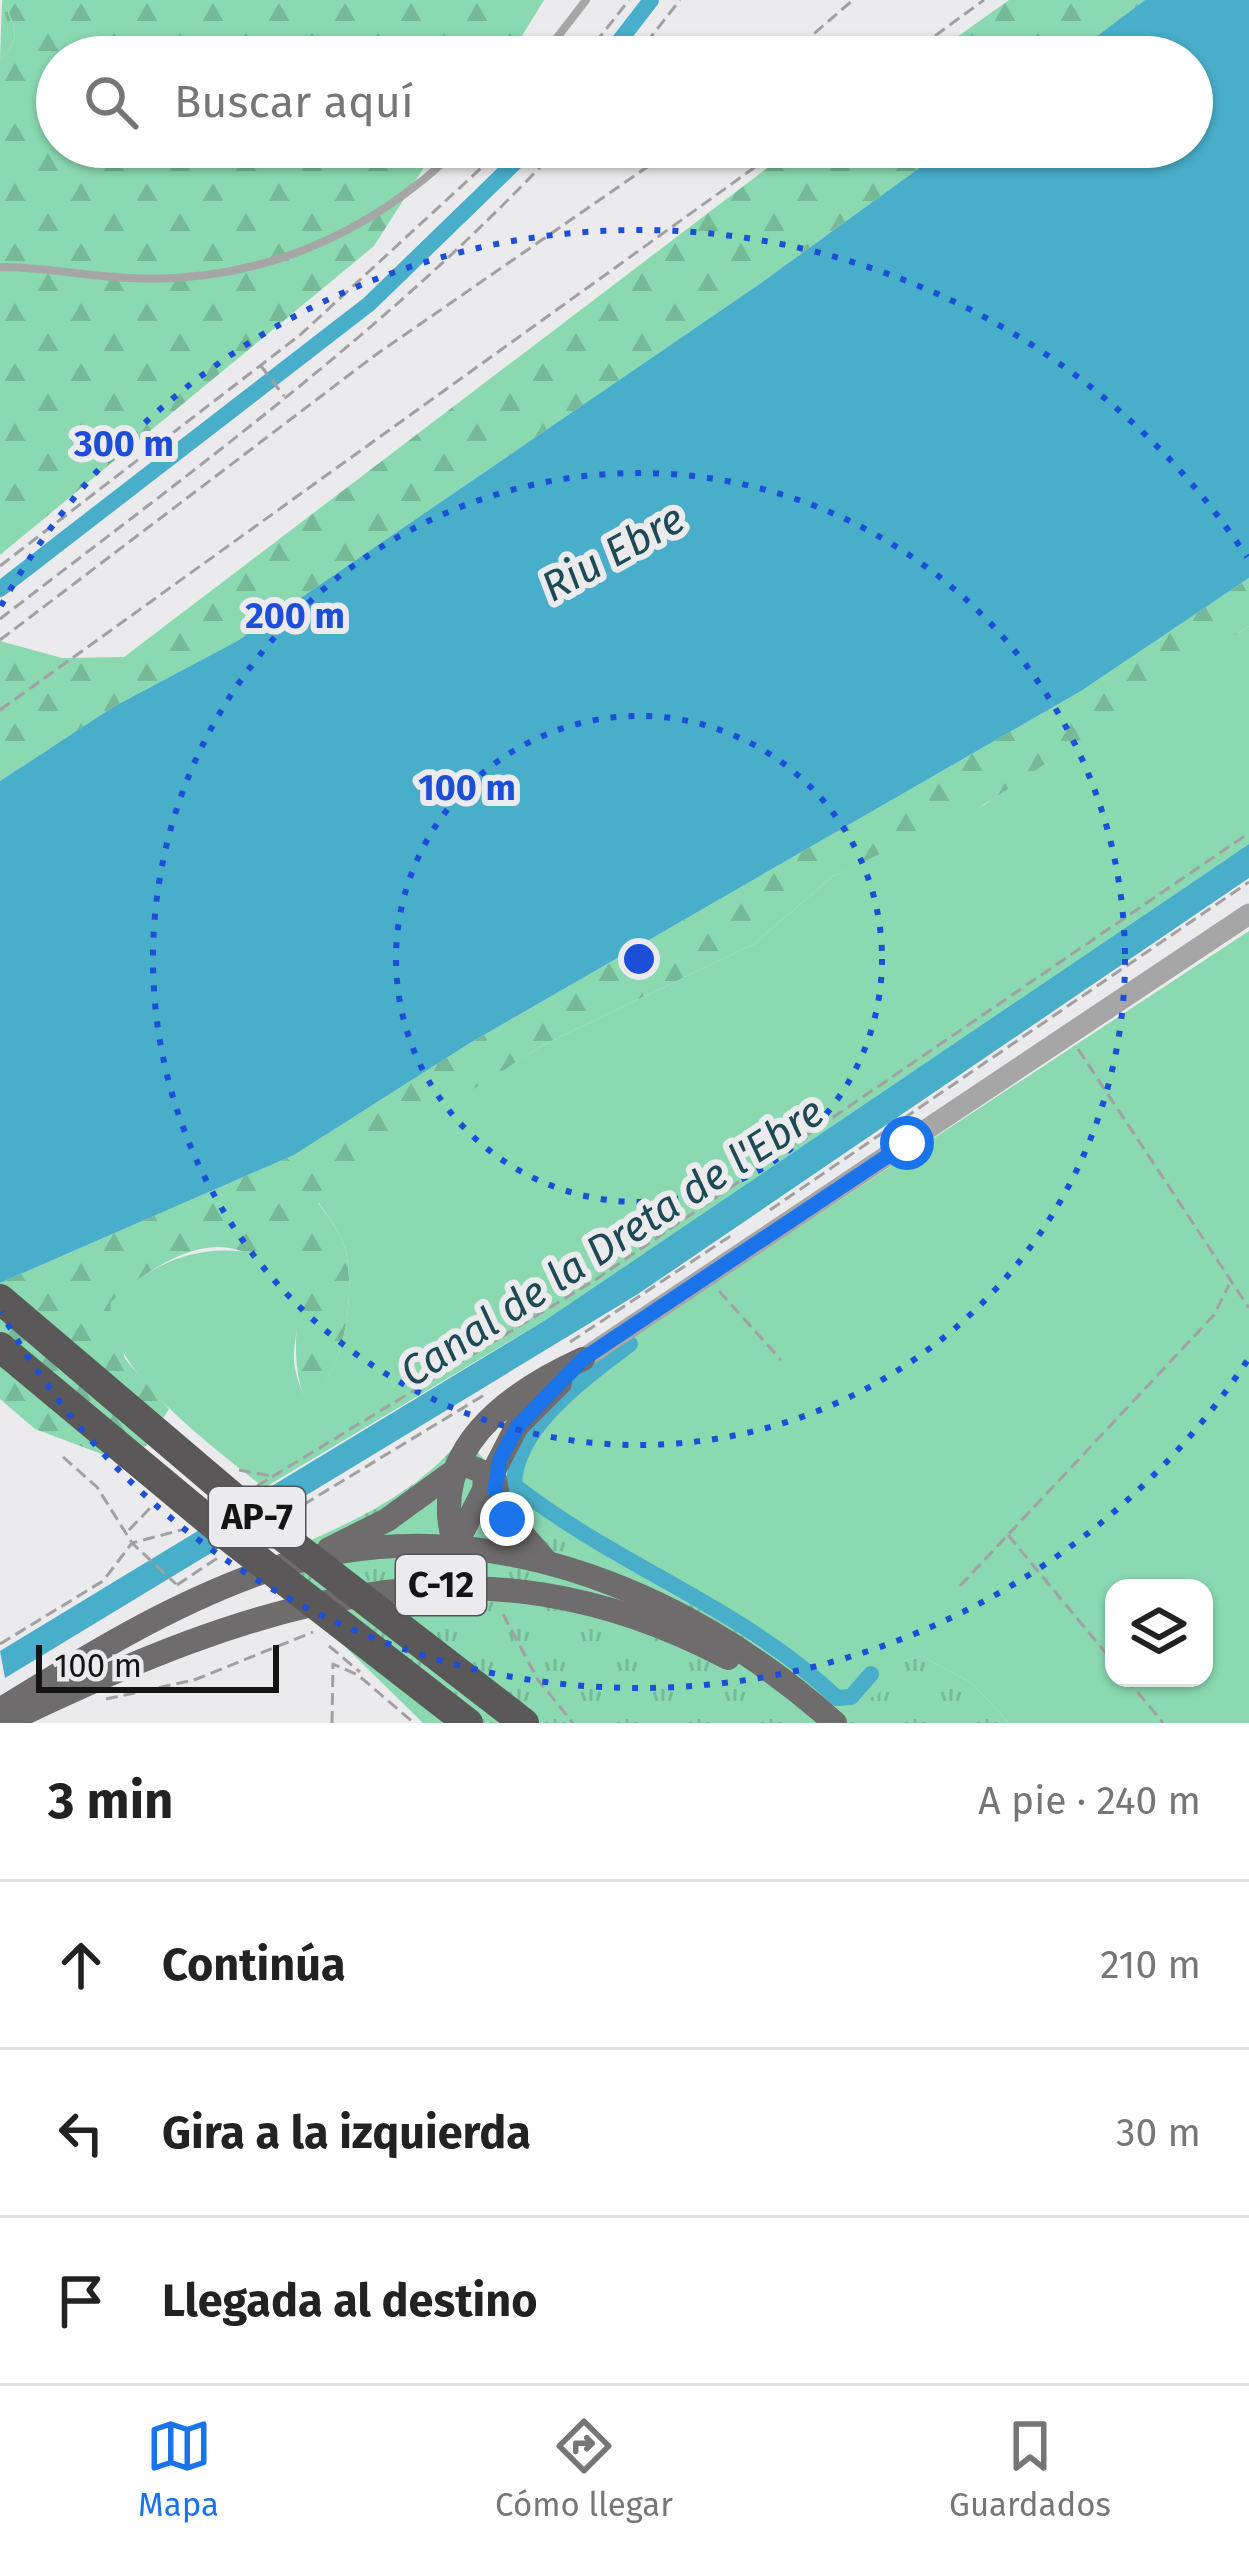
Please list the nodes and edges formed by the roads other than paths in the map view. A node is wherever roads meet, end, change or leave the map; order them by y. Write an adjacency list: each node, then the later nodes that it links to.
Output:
1 (586, 0): 2 (lane)
2 (558, 36)
3 (435, 168): 4 (lane)
4 (0, 267)
5 (1249, 914): 8 (street)
6 (0, 1299): 20 (highway, AP-7, bridge)
7 (0, 1347): 19 (highway, AP-7, bridge)
8 (572, 1353): 9 (main road); 10 (main road)
9 (500, 1459): 11 (main road); 13 (main road)
10 (455, 1469): 11 (main road); 12 (main road); 14 (main road)
11 (484, 1493): 12 (main road)
12 (455, 1546): 13 (main road, C-12); 14 (main road, C-12)
13 (546, 1561): 15 (main road, C-12)
14 (294, 1564): 17 (main road, C-12)
15 (742, 1650): 16 (main road, C-12); 22 (main road, C-12)
16 (758, 1677): 18 (main road, C-12); 21 (main road, C-12)
17 (0, 1710)
18 (3, 1723)
19 (468, 1723)
20 (524, 1723)
21 (818, 1723)
22 (835, 1723)

